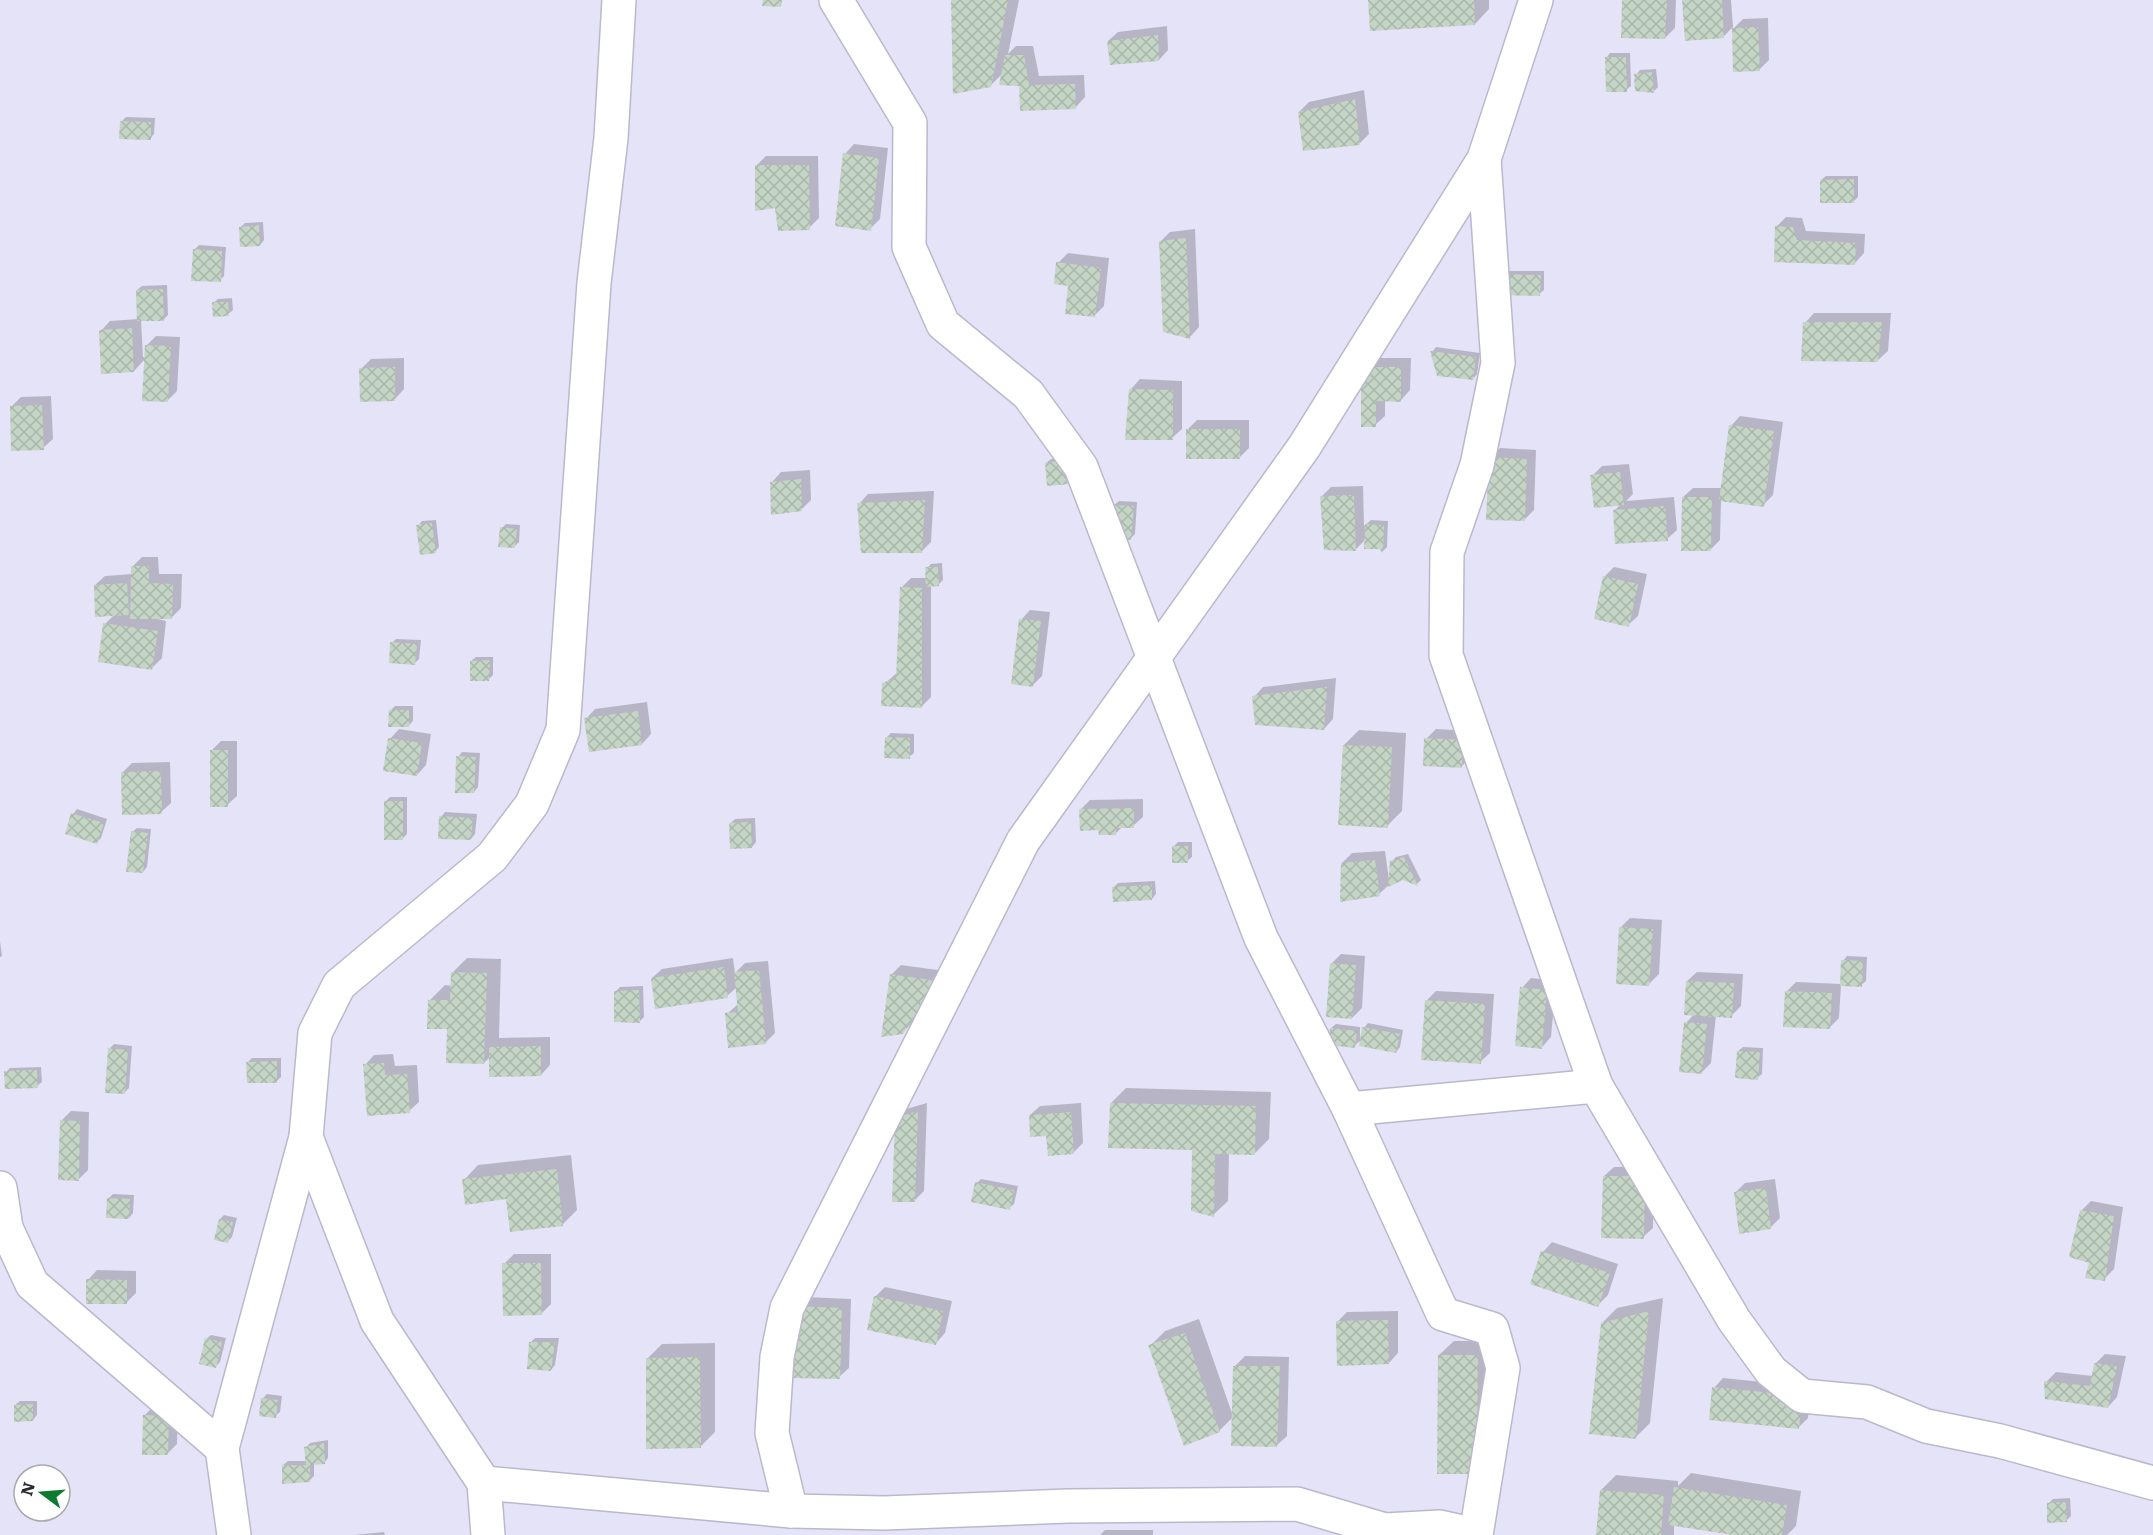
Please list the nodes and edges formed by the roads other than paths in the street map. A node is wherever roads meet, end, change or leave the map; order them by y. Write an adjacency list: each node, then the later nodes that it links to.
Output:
1 (619, 0): 8 (street)
2 (836, 0): 5 (street)
3 (1536, 0): 4 (street)
4 (1484, 159): 5 (street); 6 (street)
5 (1154, 655): 7 (street); 13 (street)
6 (1596, 1086): 7 (street); 12 (street)
7 (1349, 1109): 13 (street)
8 (306, 1137): 10 (street); 11 (street)
9 (0, 1188): 10 (street)
10 (222, 1448): 14 (street)
11 (484, 1483): 13 (street); 15 (street)
12 (2153, 1483)
13 (791, 1511)
14 (234, 1535)
15 (488, 1535)

